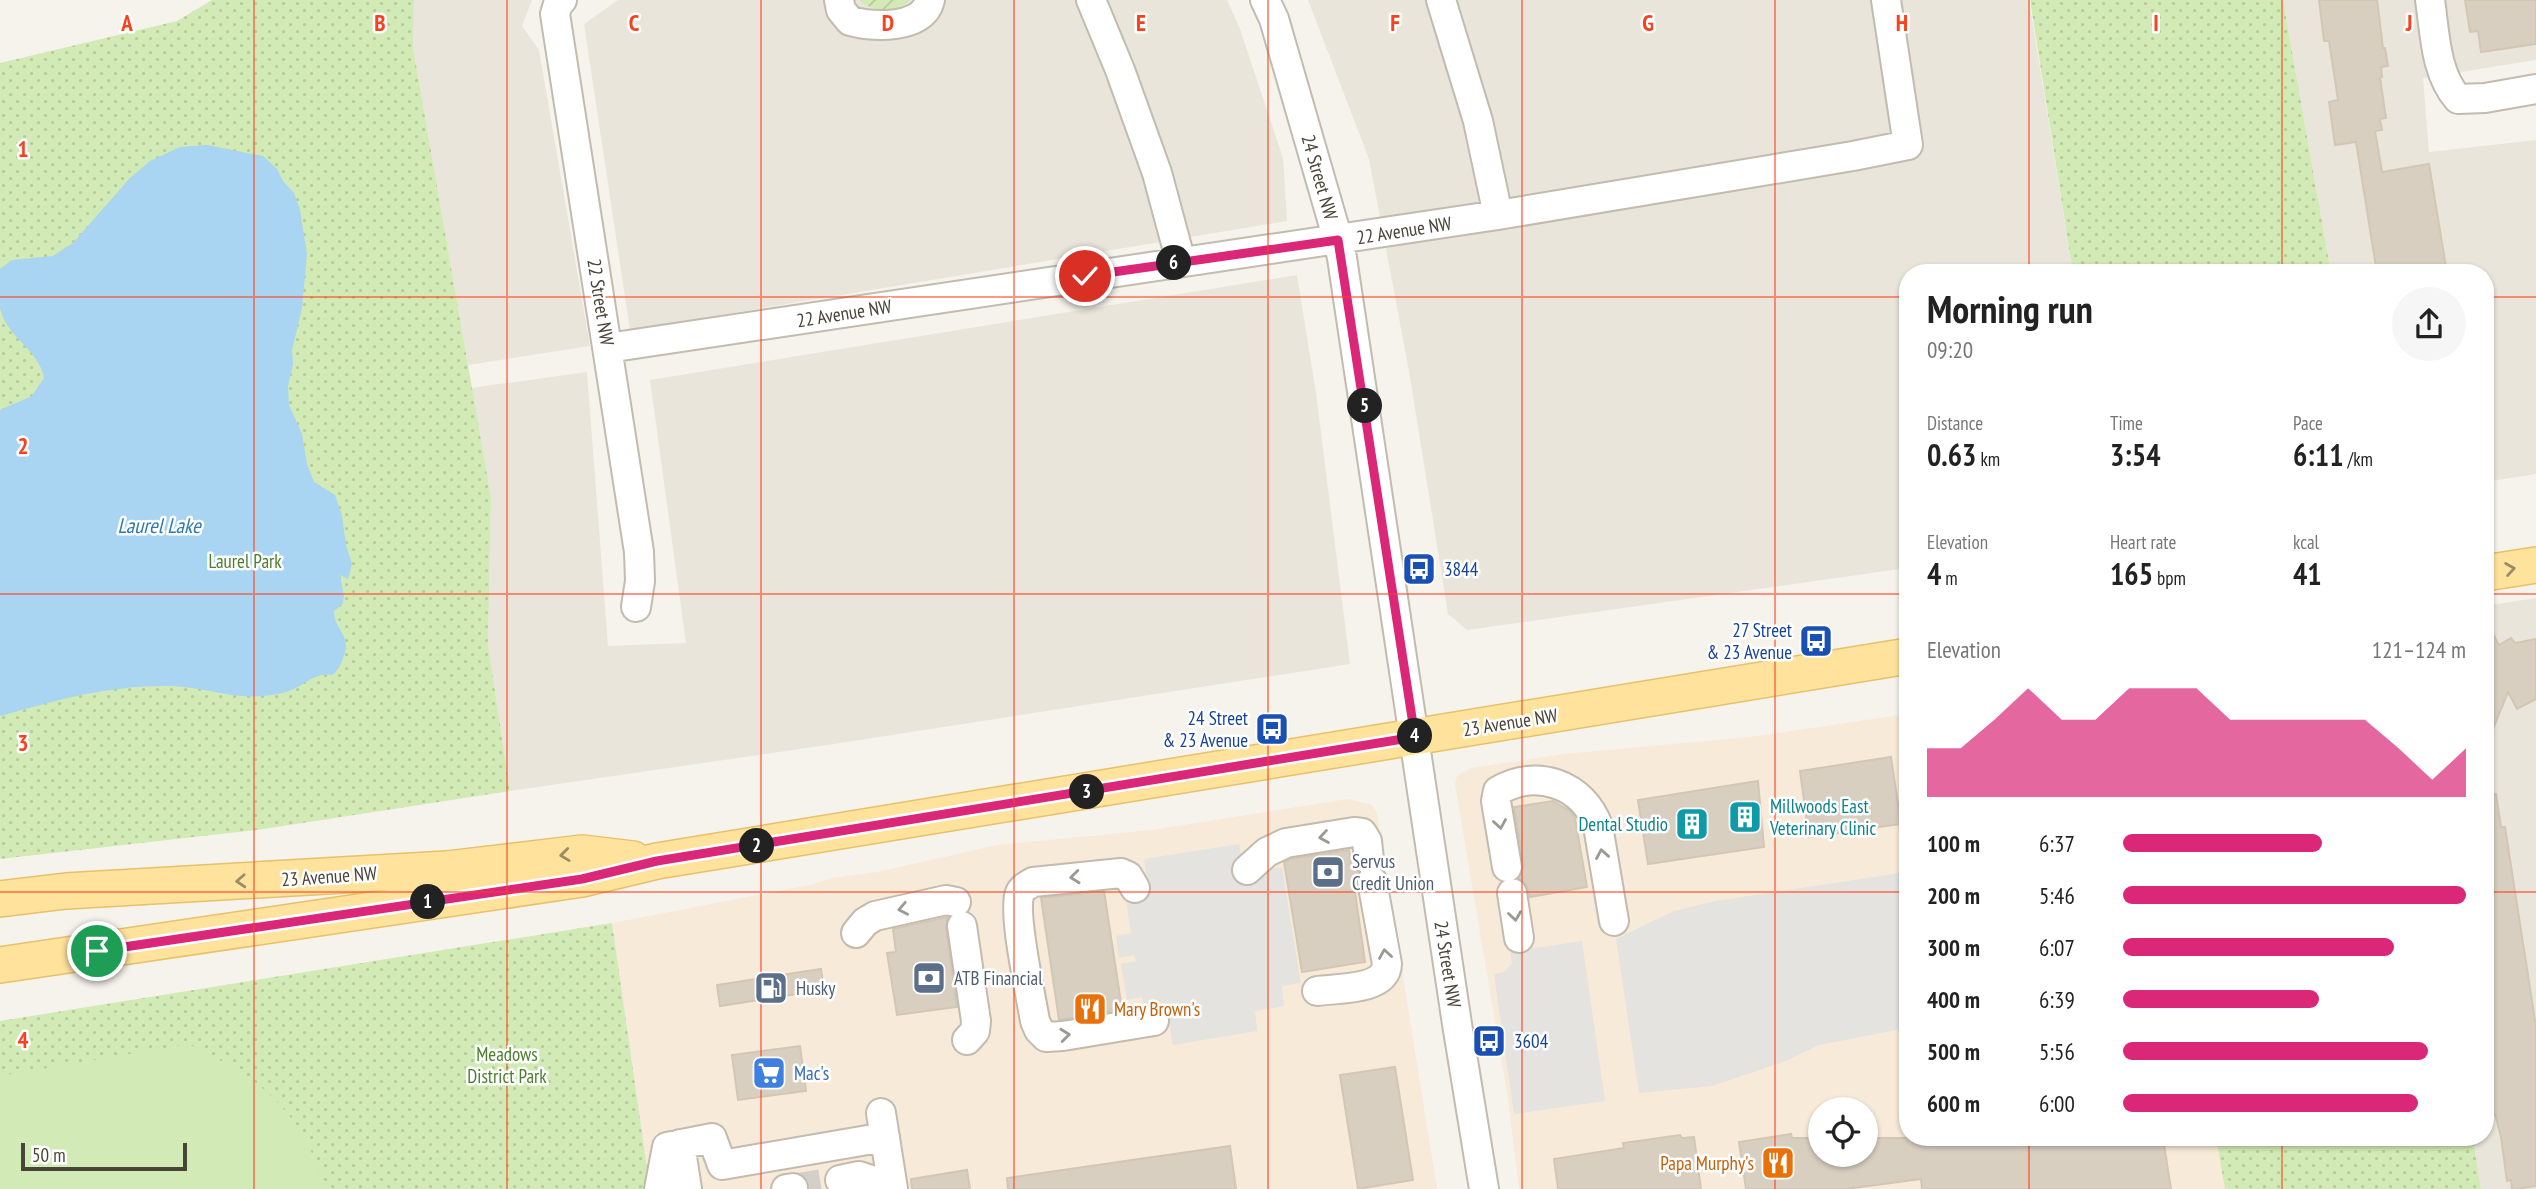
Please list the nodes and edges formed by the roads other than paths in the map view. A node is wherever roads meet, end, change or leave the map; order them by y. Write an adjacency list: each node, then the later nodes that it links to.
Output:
1 (562, 0): 13 (street, 22 Street NW)
2 (839, 0): 3 (street)
3 (930, 0)
4 (1091, 0): 12 (street)
5 (1265, 0): 11 (street, 24 Street NW)
6 (1441, 0): 10 (street)
7 (1886, 0): 10 (street, 22 Avenue NW)
8 (2430, 0): 9 (street)
9 (2536, 89)
10 (1498, 215): 11 (street, 22 Avenue NW)
11 (1338, 240): 12 (street, 22 Avenue NW); 20 (street, 24 Street NW)
12 (1181, 262): 13 (street, 22 Avenue NW)
13 (608, 348): 18 (street, 22 Street NW)
14 (2536, 542): 15 (main road)
15 (2494, 548)
16 (2536, 565): 17 (main road, one-way to 16)
17 (2494, 572)
18 (636, 607)
19 (1899, 657): 20 (main road, 23 Avenue NW)
20 (1415, 737): 21 (main road, 23 Avenue NW); 37 (street, 24 Street NW)
21 (657, 861): 24 (main road, 23 Avenue NW, one-way to 24); 28 (main road, 23 Avenue NW)
22 (1247, 870): 29 (street, one-way to 22)
23 (1135, 888): 30 (street, one-way to 30)
24 (7, 899)
25 (1614, 921): 27 (street, one-way to 27)
26 (856, 933): 31 (street, one-way to 26)
27 (1518, 938)
28 (0, 965)
29 (1317, 991)
30 (1154, 1021)
31 (967, 1040)
32 (680, 1143): 34 (street); 35 (street); 36 (street)
33 (840, 1180): 34 (street)
34 (884, 1186)
35 (659, 1189)
36 (687, 1189)
37 (1484, 1189)

